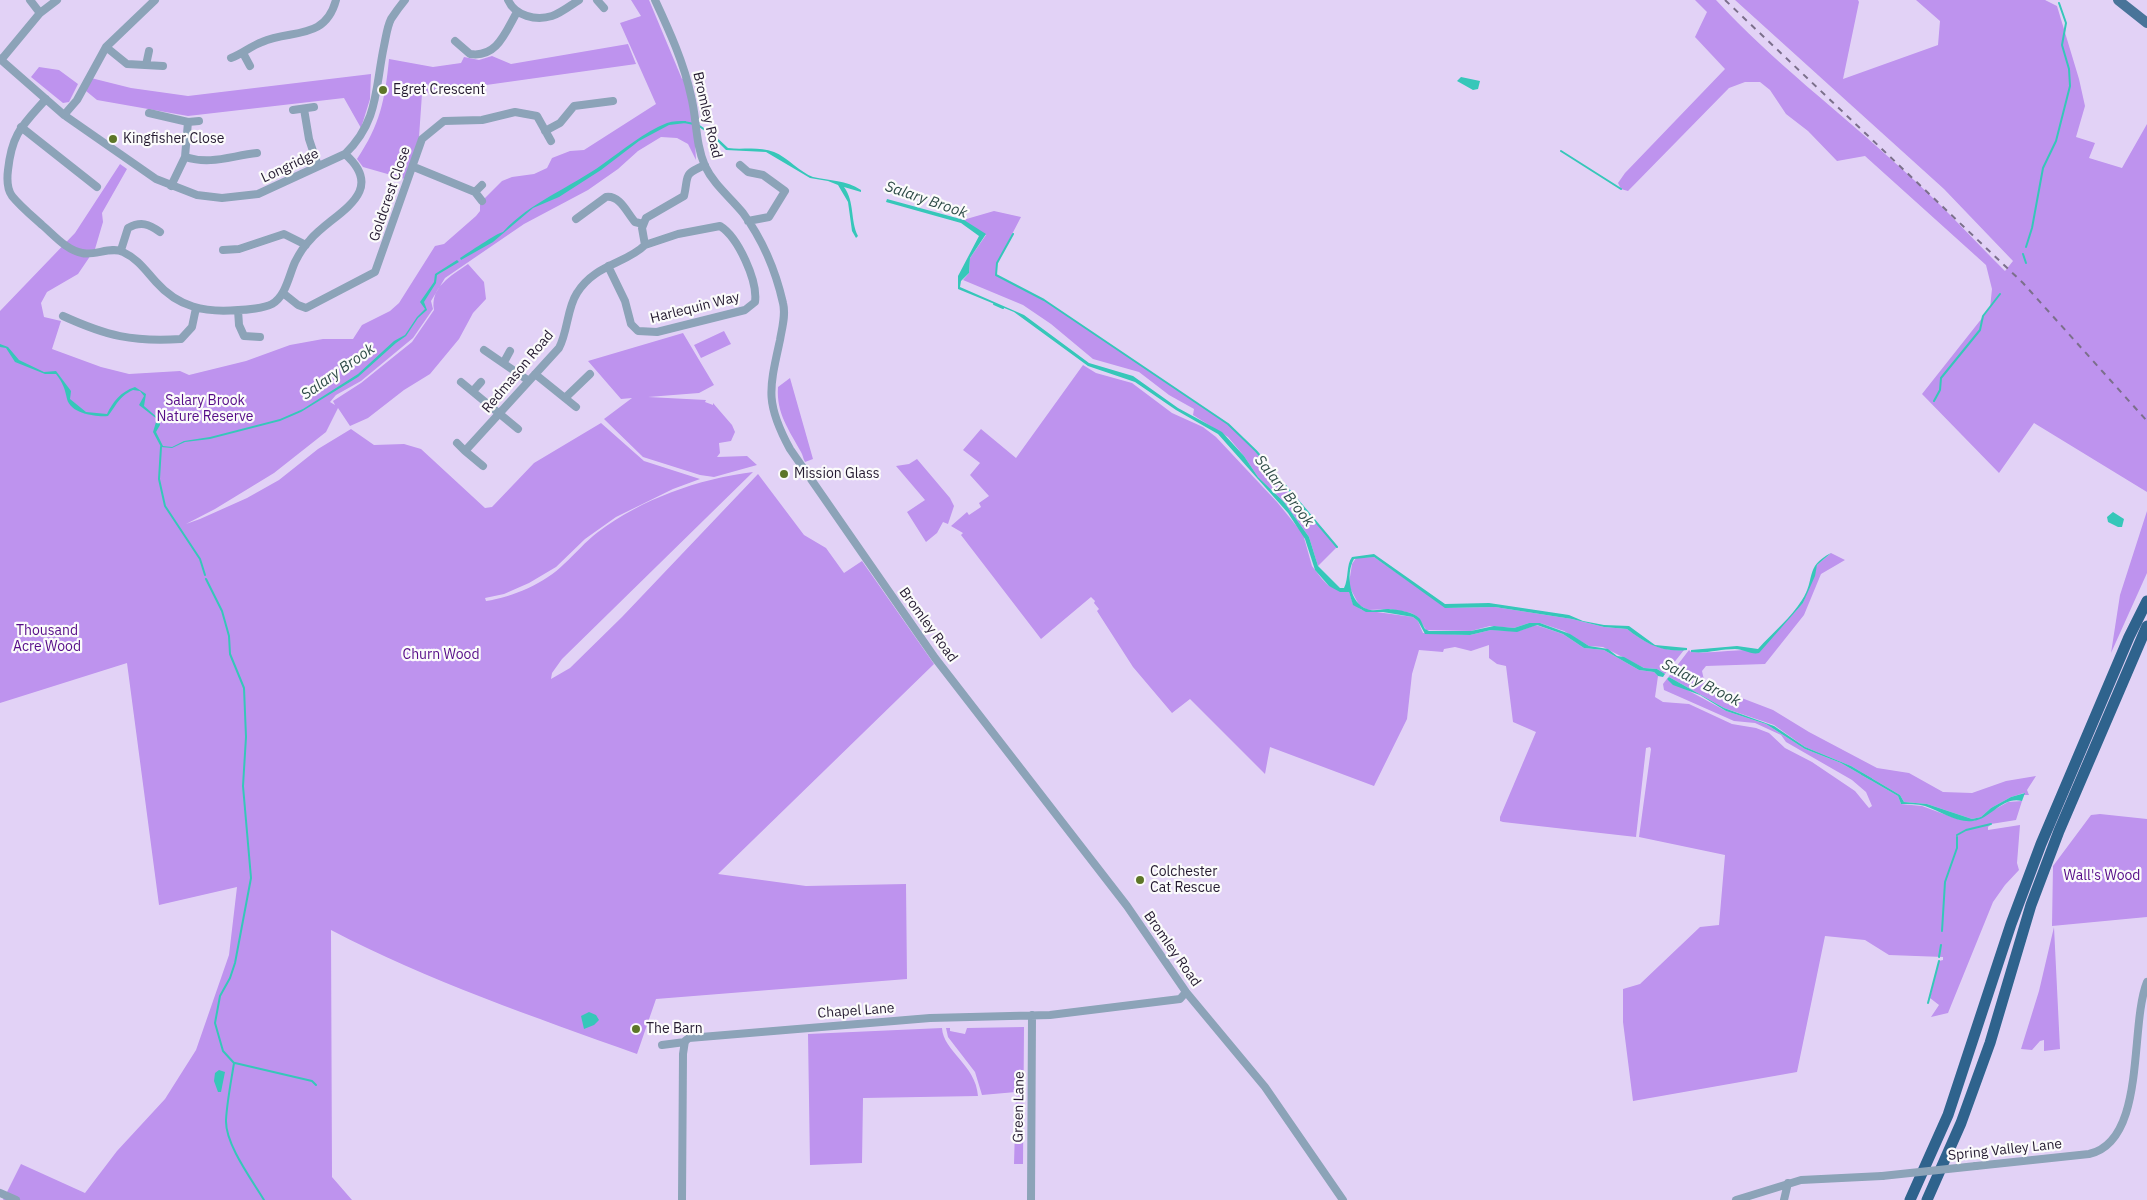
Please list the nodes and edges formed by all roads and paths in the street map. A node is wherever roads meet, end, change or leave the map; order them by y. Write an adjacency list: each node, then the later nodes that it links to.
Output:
1 (30, 0): 13 (street)
2 (57, 0): 13 (street)
3 (154, 0): 16 (street)
4 (336, 0): 18 (street)
5 (405, 0): 39 (street, Longridge)
6 (508, 0): 12 (street)
7 (579, 0): 12 (street)
8 (597, 0): 11 (street)
9 (655, 0): 41 (street, Bromley Road)
10 (2118, 0): 14 (main road)
11 (604, 8)
12 (518, 12): 15 (street)
13 (40, 13): 20 (street)
14 (2147, 23)
15 (455, 41)
16 (106, 47): 21 (street); 30 (street)
17 (149, 51): 21 (street)
18 (242, 53): 19 (street); 23 (street)
19 (231, 58)
20 (1, 60): 24 (street, Longridge)
21 (146, 65): 22 (street)
22 (163, 66)
23 (250, 66)
24 (46, 99): 30 (street, Longridge); 33 (street)
25 (613, 101): 34 (street)
26 (314, 108): 27 (street)
27 (304, 109): 28 (street); 42 (street)
28 (293, 110)
29 (149, 113): 32 (street)
30 (64, 115): 46 (street, Longridge)
31 (199, 121): 32 (street)
32 (188, 122): 40 (street)
33 (21, 127): 37 (street); 47 (street)
34 (546, 131): 35 (street, Goldcrest Close); 44 (street, Goldcrest Close)
35 (551, 141)
36 (0, 151): 37 (street)
37 (10, 152): 56 (street)
38 (257, 153): 40 (street)
39 (345, 154): 42 (street, Longridge); 54 (street)
40 (184, 157): 46 (street)
41 (705, 165): 51 (street, Bromley Road); 52 (street)
42 (318, 166): 46 (street, Longridge)
43 (740, 166): 51 (street)
44 (414, 167): 48 (street); 59 (street, Goldcrest Close)
45 (482, 185): 48 (street)
46 (171, 186)
47 (97, 187)
48 (475, 192): 49 (street)
49 (482, 201)
50 (576, 219): 52 (street)
51 (748, 221): 83 (street, Bromley Road)
52 (643, 224): 55 (street)
53 (160, 232): 56 (street)
54 (306, 245): 57 (street); 59 (street)
55 (646, 245): 58 (street, Redmason Road); 58 (street, Harlequin Way)
56 (121, 250): 60 (street)
57 (224, 250)
58 (608, 266): 67 (street, Redmason Road)
59 (282, 293): 61 (street)
60 (196, 308): 61 (street); 62 (street)
61 (238, 310): 63 (street)
62 (63, 316)
63 (260, 337)
64 (484, 350): 66 (street)
65 (510, 351): 66 (street)
66 (504, 362): 69 (street)
67 (536, 374): 69 (street, Redmason Road); 73 (street)
68 (590, 374): 73 (street)
69 (530, 381): 75 (street, Redmason Road)
70 (461, 382): 72 (street)
71 (481, 382): 72 (street)
72 (473, 391): 75 (street)
73 (566, 398): 74 (street)
74 (576, 407)
75 (500, 413): 76 (street); 78 (street, Redmason Road)
76 (518, 429)
77 (457, 443): 78 (street)
78 (465, 451): 79 (street)
79 (483, 466)
80 (2147, 601): 95 (highway)
81 (2147, 626): 96 (highway)
82 (2147, 982): 87 (street, Spring Valley Lane, bridge)
83 (1186, 992): 84 (street, Chapel Lane); 92 (street, Bromley Road)
84 (1032, 1015): 85 (street, Chapel Lane); 91 (street, Green Lane)
85 (685, 1042): 86 (street, Chapel Lane); 90 (street)
86 (662, 1044)
87 (1788, 1183): 93 (street, Spring Valley Lane); 94 (street)
88 (0, 1193): 89 (street)
89 (16, 1200)
90 (682, 1200)
91 (1031, 1200)
92 (1343, 1200)
93 (1736, 1200)
94 (1784, 1200)
95 (1910, 1200)
96 (1927, 1200)

